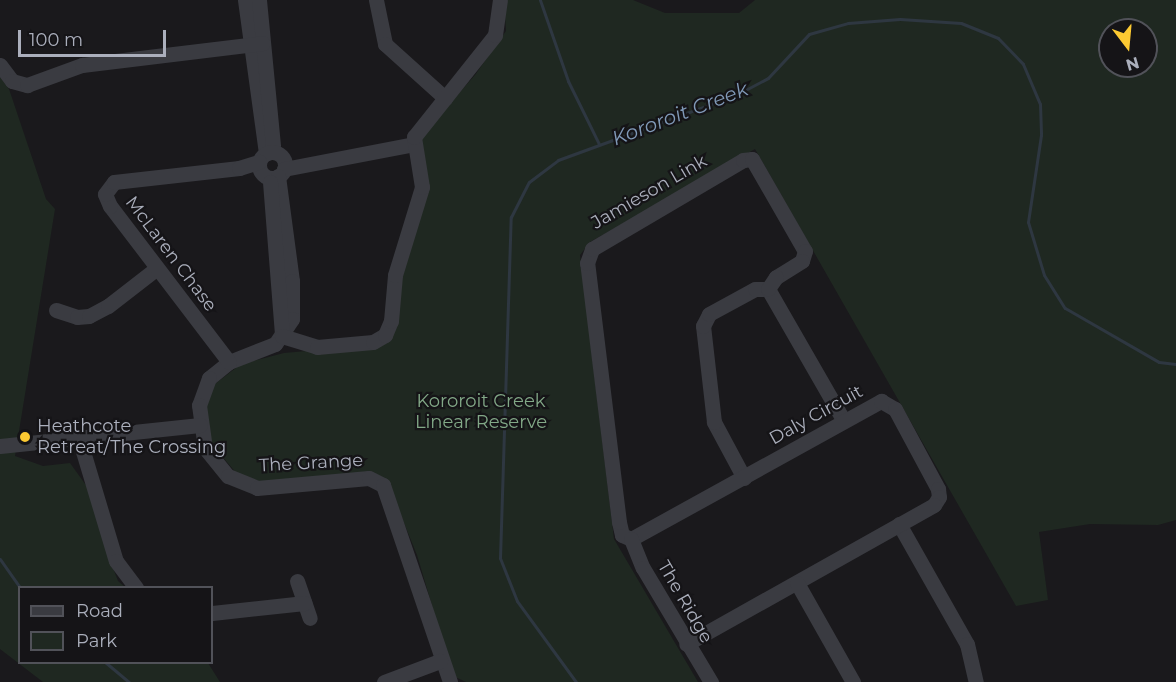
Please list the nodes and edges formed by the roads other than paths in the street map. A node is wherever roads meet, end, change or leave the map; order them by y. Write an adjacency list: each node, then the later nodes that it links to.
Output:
1 (245, 0): 5 (street)
2 (259, 0): 5 (street)
3 (376, 0): 7 (street)
4 (500, 0): 7 (street)
5 (257, 44): 6 (street); 9 (street)
6 (0, 65)
7 (445, 98): 8 (street)
8 (414, 144): 9 (street, McLaren Chase); 13 (street)
9 (272, 165): 10 (street, McLaren Chase); 13 (street)
10 (157, 268): 12 (street); 14 (street, McLaren Chase)
11 (768, 289): 15 (street); 19 (street); 21 (street, Jamieson Link)
12 (56, 310)
13 (282, 336): 14 (street, The Grange)
14 (229, 362): 16 (street, The Grange)
15 (844, 421): 19 (street, Daly Circuit); 20 (street, Daly Circuit)
16 (200, 425): 17 (street); 29 (street, The Grange)
17 (79, 438): 18 (street); 24 (street)
18 (0, 446)
19 (744, 478): 21 (street, Daly Circuit)
20 (899, 524): 23 (street, Daly Circuit); 34 (street)
21 (631, 539): 28 (street, The Ridge)
22 (297, 581): 25 (street)
23 (797, 583): 28 (street, Daly Circuit); 33 (street)
24 (135, 586)
25 (304, 603): 26 (street); 27 (street)
26 (213, 613)
27 (310, 618)
28 (686, 644): 32 (street, The Ridge)
29 (440, 661): 30 (street); 31 (street, The Grange)
30 (384, 682)
31 (450, 682)
32 (711, 682)
33 (853, 682)
34 (976, 682)

